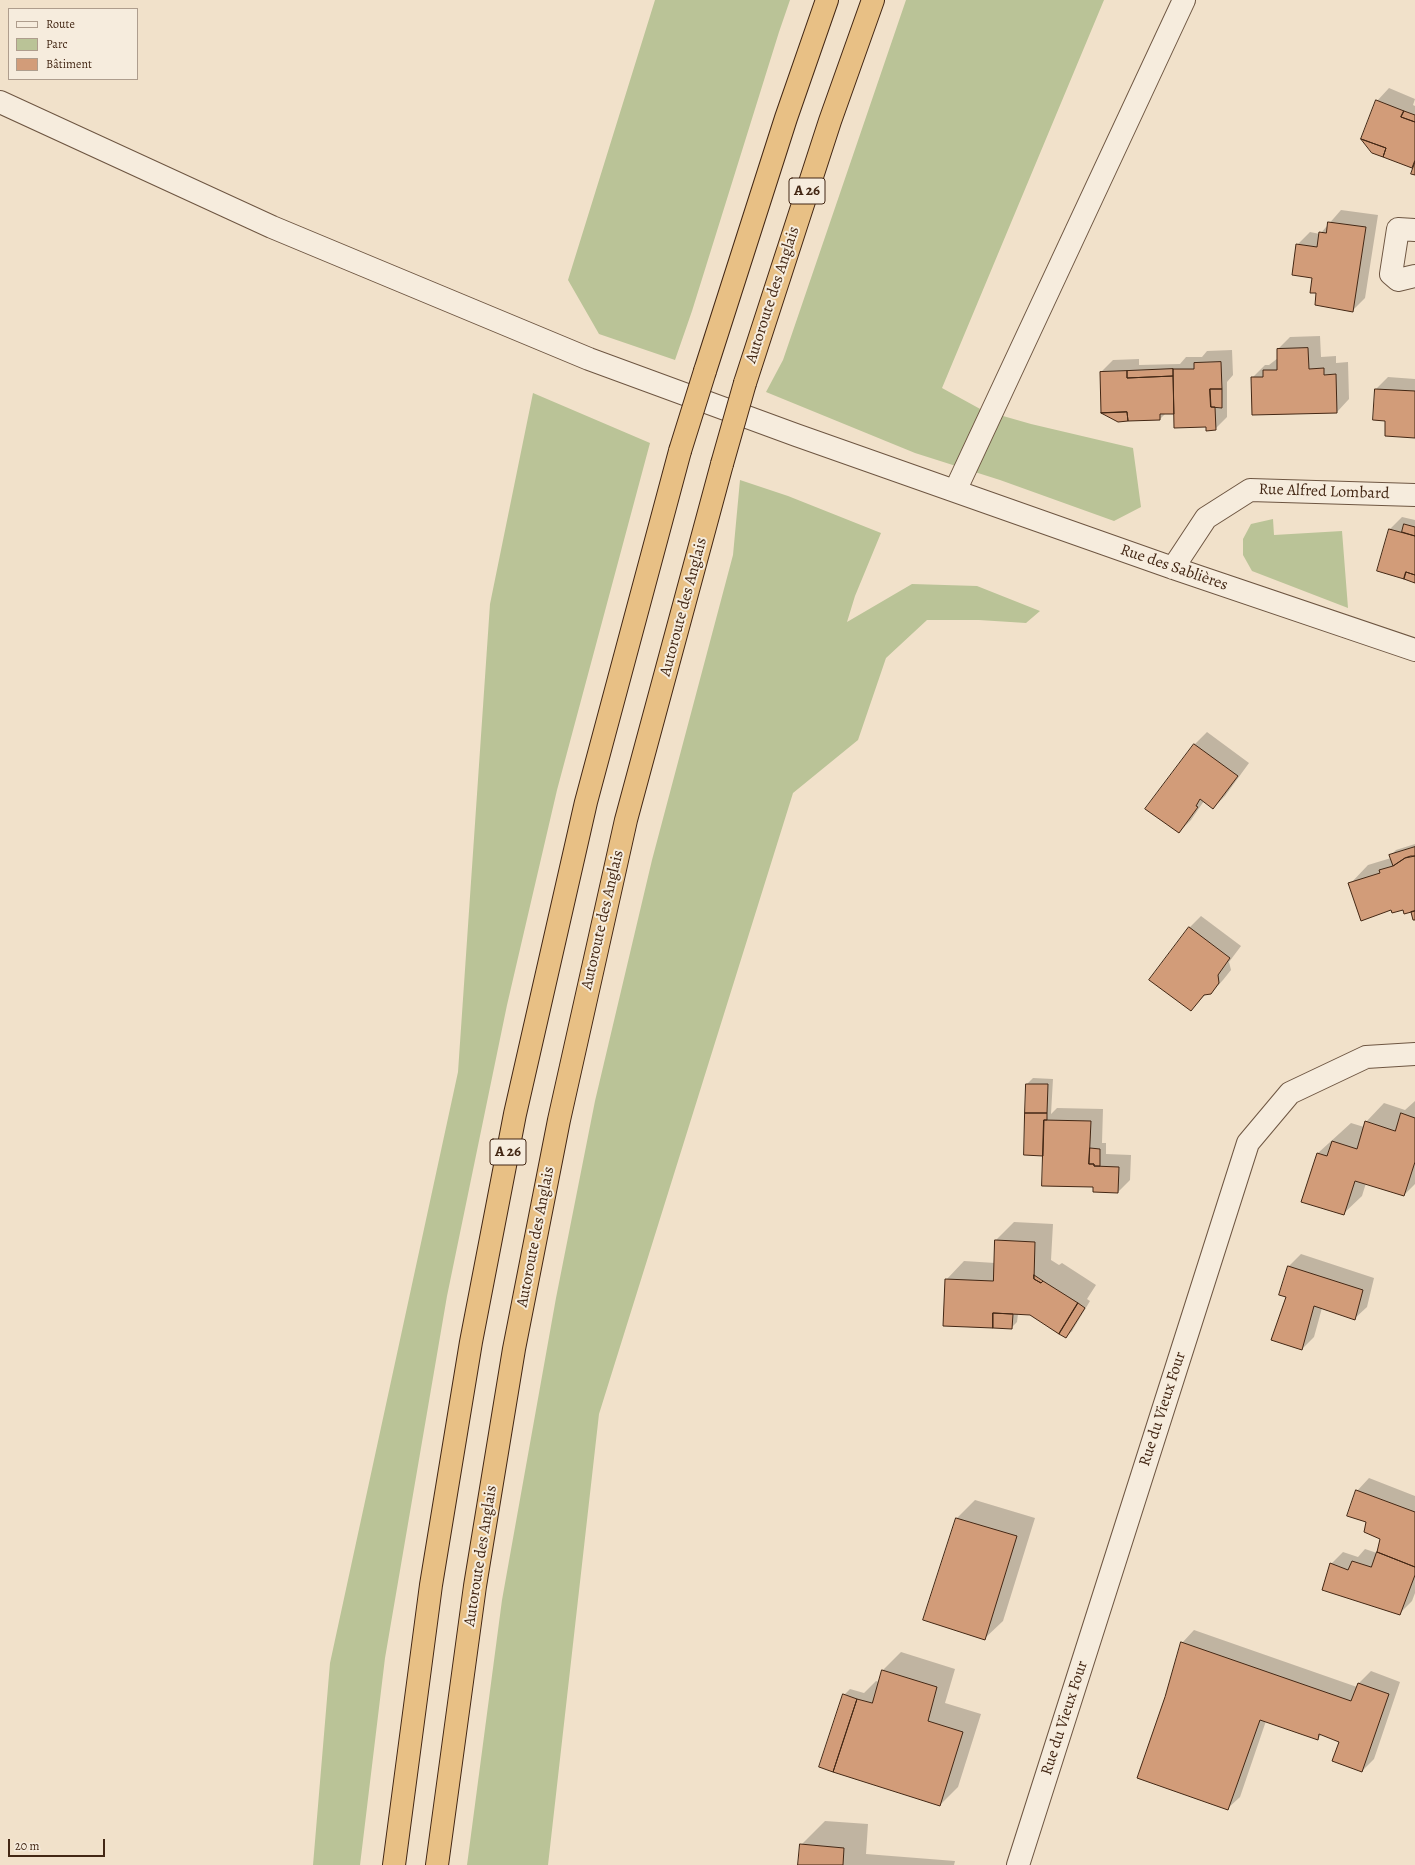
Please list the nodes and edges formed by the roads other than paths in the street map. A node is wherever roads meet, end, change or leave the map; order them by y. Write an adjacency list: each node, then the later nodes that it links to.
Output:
1 (827, 0): 12 (highway, A 26, bridge)
2 (873, 0): 13 (highway, Autoroute des Anglais / A 26, bridge)
3 (1184, 0): 7 (street)
4 (0, 102): 7 (street, Rue des Sablières)
5 (1415, 230): 6 (street)
6 (1415, 276)
7 (955, 491): 9 (street, Rue des Sablières)
8 (1415, 494): 9 (street, Rue Alfred Lombard)
9 (1173, 568): 10 (street, Rue des Sablières)
10 (1415, 650)
11 (1415, 1054): 14 (street, Rue du Vieux Four)
12 (394, 1865)
13 (437, 1865)
14 (1018, 1865)

